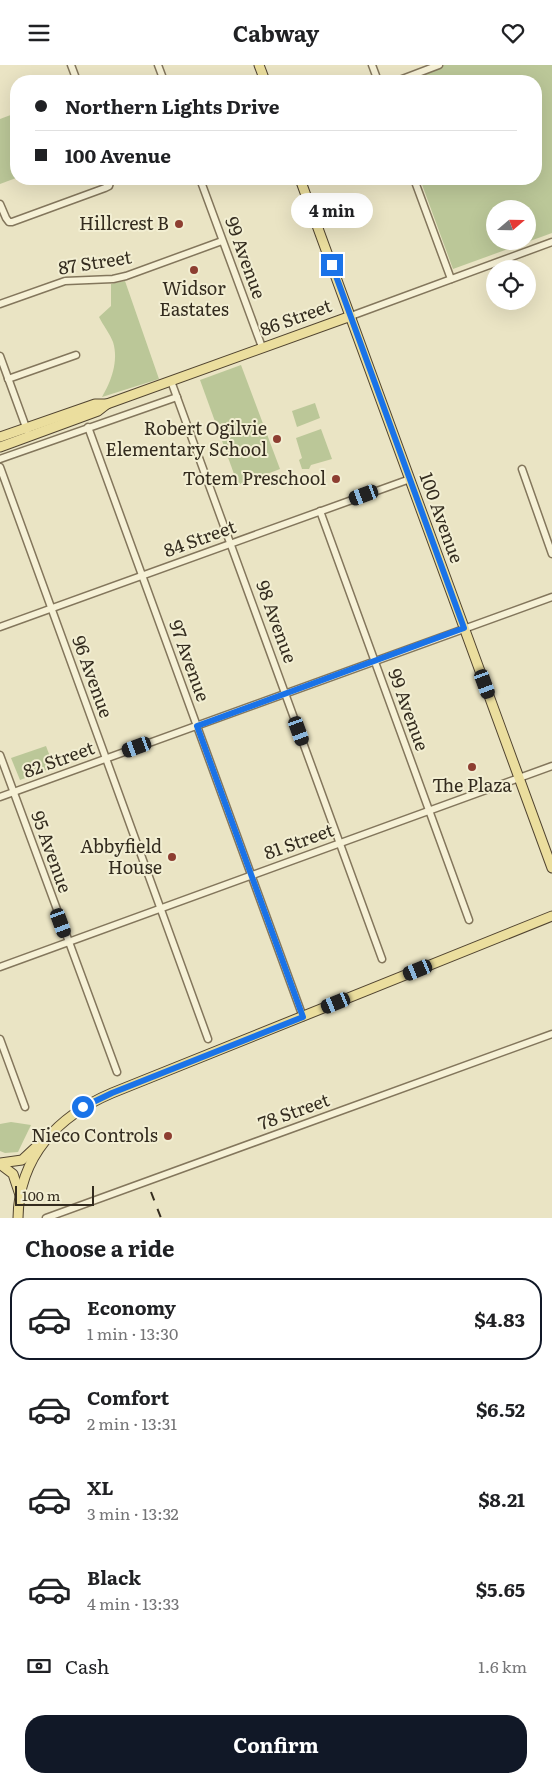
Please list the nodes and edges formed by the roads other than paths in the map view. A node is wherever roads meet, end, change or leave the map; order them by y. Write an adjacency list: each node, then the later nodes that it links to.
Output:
1 (439, 65): 2 (street)
2 (413, 75)
3 (107, 185): 7 (street)
4 (202, 185): 8 (street, 99 Avenue)
5 (302, 185): 12 (main road, 100 Avenue)
6 (416, 185): 10 (street)
7 (0, 204)
8 (222, 241): 11 (street, 87 Street); 13 (street, 99 Avenue)
9 (552, 242): 10 (street, 86 Street)
10 (451, 279): 12 (street, 86 Street)
11 (0, 304)
12 (350, 316): 13 (main road, 86 Street); 28 (main road, 100 Avenue)
13 (262, 347): 17 (main road, 86 Street)
14 (76, 355): 16 (street)
15 (0, 356): 16 (street)
16 (8, 379): 20 (street)
17 (171, 381): 18 (street, 98 Avenue); 19 (main road, 86 Street)
18 (177, 397): 21 (street); 30 (street, 98 Avenue)
19 (107, 404): 20 (main road, 86 Street); 23 (main road, 86 Street)
20 (26, 427): 22 (main road, 86 Street); 23 (street)
21 (88, 427): 25 (street); 32 (street, 97 Avenue)
22 (0, 437)
23 (29, 437): 24 (main road, 86 Street)
24 (0, 447)
25 (0, 459)
26 (0, 467): 34 (street, 96 Avenue)
27 (522, 469): 31 (street)
28 (410, 479): 29 (street, 84 Street); 36 (main road, 100 Avenue)
29 (320, 511): 30 (street, 84 Street); 37 (street, 99 Avenue)
30 (231, 543): 32 (street, 84 Street); 38 (street, 98 Avenue)
31 (552, 555)
32 (142, 576): 34 (street, 84 Street); 39 (street, 97 Avenue)
33 (552, 597): 36 (street, 82 Street)
34 (52, 609): 35 (street, 84 Street); 41 (street, 96 Avenue)
35 (0, 627)
36 (464, 628): 37 (street, 82 Street); 43 (main road, 100 Avenue)
37 (374, 661): 38 (street, 82 Street); 46 (street, 99 Avenue)
38 (286, 693): 39 (street, 82 Street); 47 (street, 98 Avenue)
39 (197, 726): 41 (street, 82 Street); 49 (street, 97 Avenue)
40 (0, 755): 44 (street, 95 Avenue)
41 (106, 759): 44 (street, 82 Street); 50 (street, 96 Avenue)
42 (552, 766): 43 (street, 81 Street)
43 (519, 778): 46 (street, 81 Street); 48 (main road, 100 Avenue)
44 (14, 793): 45 (street, 82 Street); 53 (street, 95 Avenue)
45 (0, 797)
46 (429, 811): 47 (street, 81 Street); 52 (street, 99 Avenue)
47 (340, 843): 49 (street, 81 Street); 54 (street, 98 Avenue)
48 (552, 868)
49 (250, 875): 50 (street, 81 Street); 56 (street, 97 Avenue)
50 (160, 908): 53 (street, 81 Street); 59 (street, 96 Avenue)
51 (552, 917): 56 (main road)
52 (469, 920)
53 (68, 942): 55 (street, 81 Street); 60 (street, 95 Avenue)
54 (382, 959)
55 (0, 967)
56 (303, 1017): 62 (main road)
57 (552, 1034): 67 (street, 78 Street)
58 (0, 1039): 61 (street)
59 (208, 1039)
60 (117, 1072)
61 (25, 1107)
62 (50, 1134): 63 (main road); 64 (main road)
63 (0, 1164): 64 (main road); 65 (main road)
64 (26, 1174): 65 (main road)
65 (20, 1195): 66 (main road)
66 (18, 1218)
67 (46, 1218)

